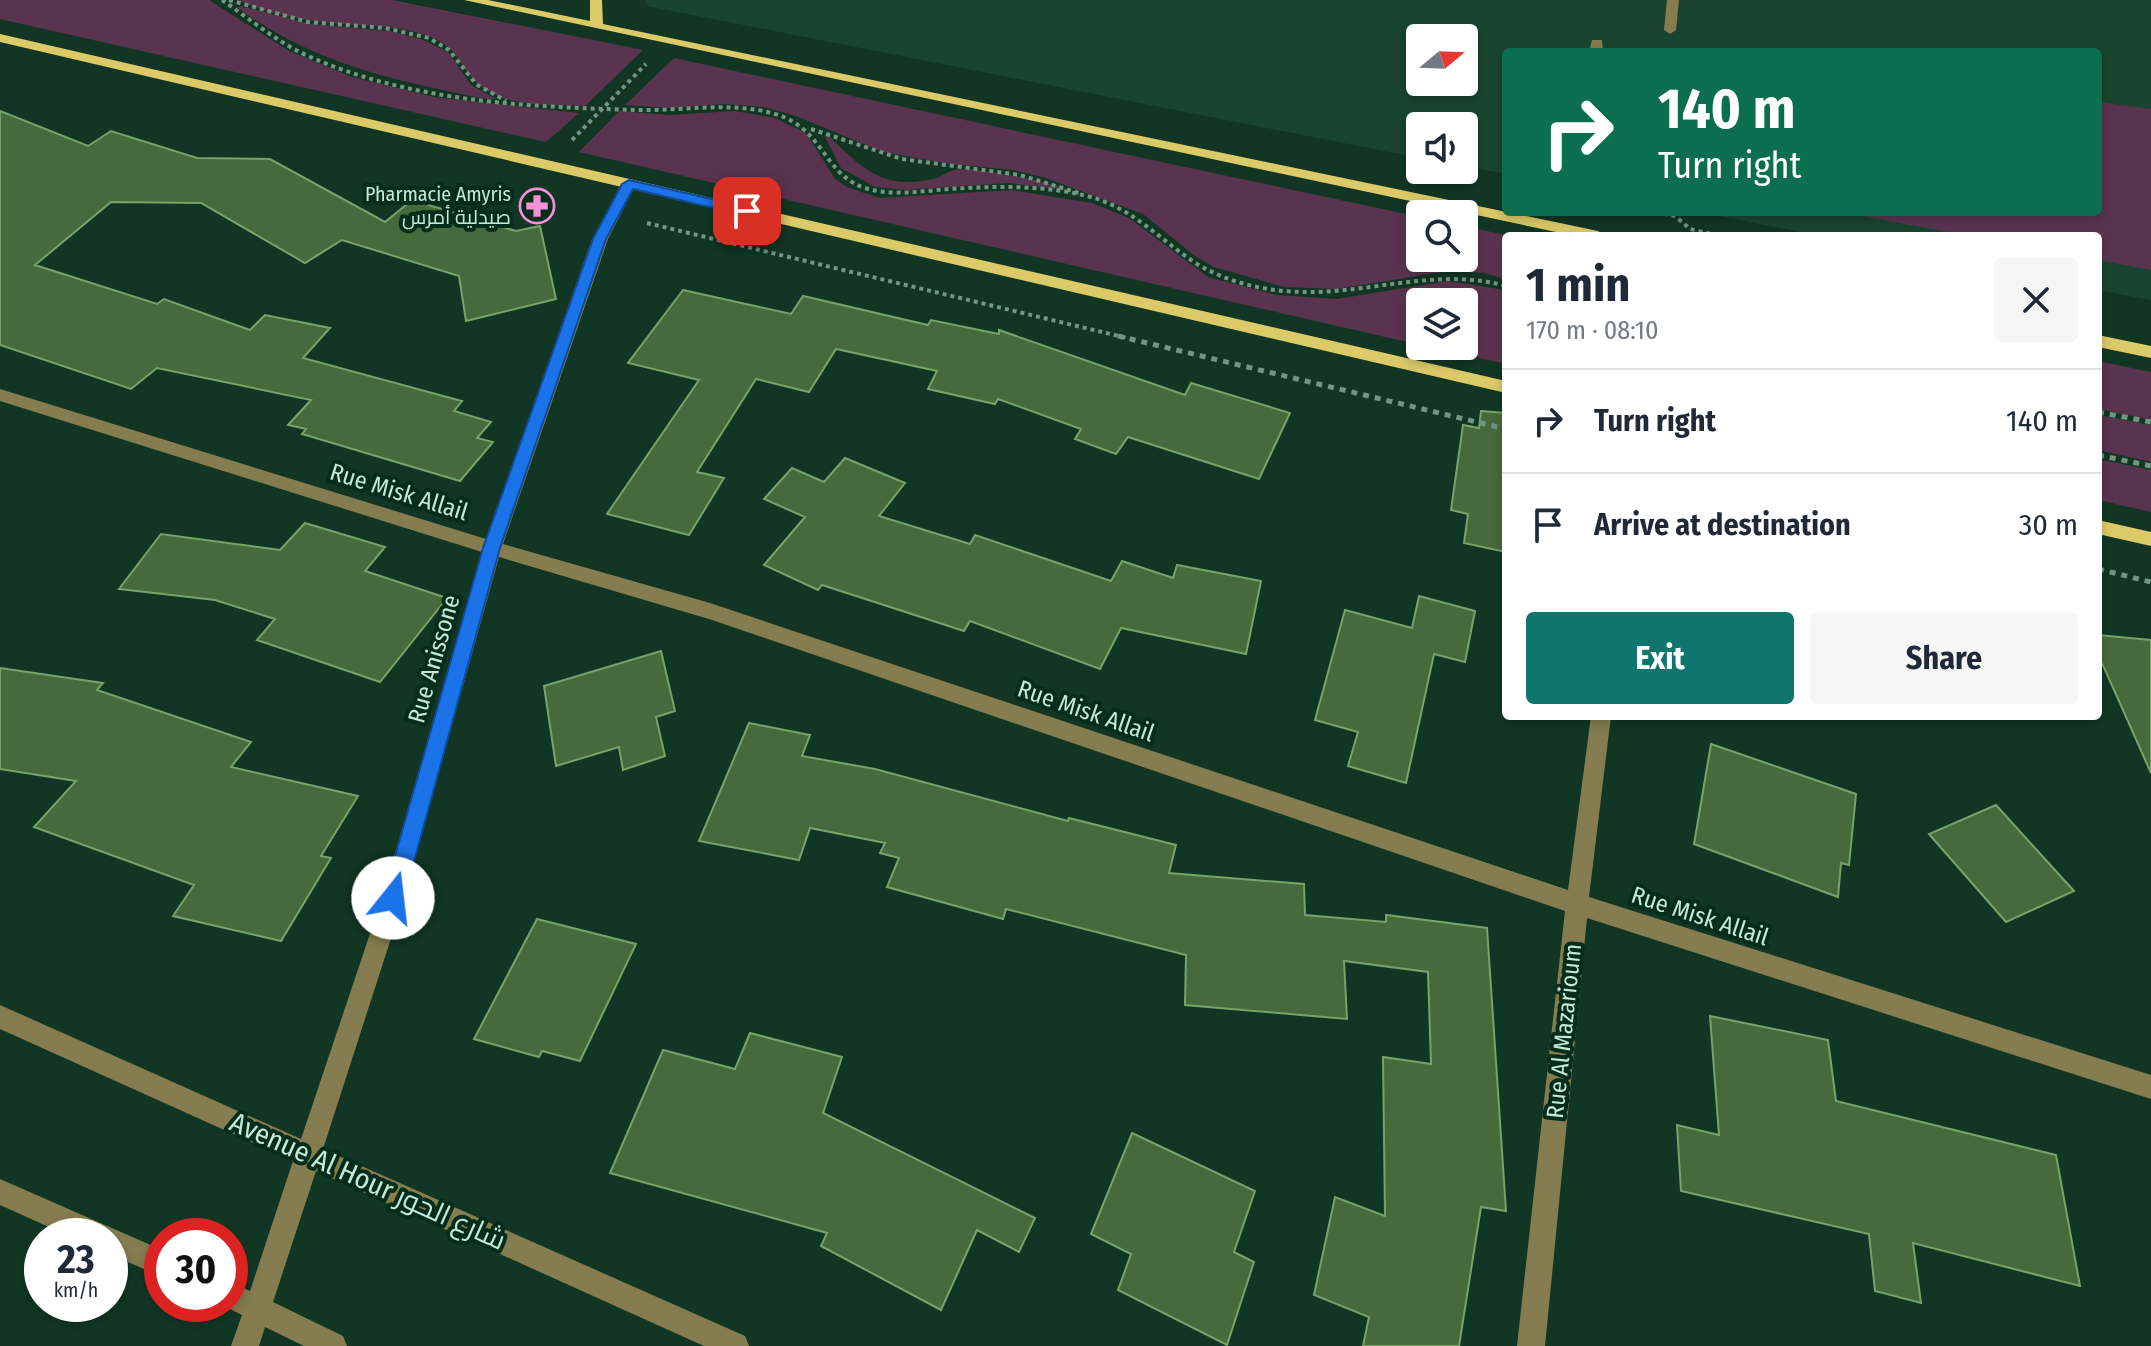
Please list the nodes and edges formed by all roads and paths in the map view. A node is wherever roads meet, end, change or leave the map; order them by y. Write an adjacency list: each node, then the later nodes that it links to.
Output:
1 (222, 0): 10 (path)
2 (229, 0): 10 (path)
3 (470, 0): 6 (main road)
4 (596, 0): 6 (main road)
5 (1673, 0): 7 (street)
6 (597, 26): 9 (main road)
7 (1670, 30)
8 (0, 38): 13 (main road)
9 (668, 40): 11 (path); 17 (main road)
10 (514, 104): 11 (path)
11 (603, 108): 12 (path); 13 (path)
12 (803, 126): 15 (path); 15 (path)
13 (548, 165): 14 (main road)
14 (629, 184): 16 (street, Rue Anissone); 25 (main road)
15 (1088, 197): 22 (path)
16 (613, 214): 29 (path); 34 (street, Rue Anissone)
17 (1502, 216)
18 (1503, 216): 20 (main road)
19 (1675, 216): 21 (path)
20 (1579, 232)
21 (1703, 232)
22 (1502, 285)
23 (2102, 342): 24 (main road)
24 (2151, 352)
25 (1502, 386)
26 (0, 395): 34 (street, Rue Misk Allail)
27 (2102, 413): 28 (path)
28 (2151, 422)
29 (1502, 428)
30 (2102, 456): 31 (path)
31 (2151, 466)
32 (2102, 528): 33 (main road)
33 (2151, 539)
34 (492, 548): 38 (street, Rue Misk Allail); 41 (street, Rue Anissone)
35 (2102, 570): 36 (path)
36 (2151, 582)
37 (1600, 720): 38 (street, Rue Al Mazarioum)
38 (1577, 904): 40 (street, Rue Misk Allail); 49 (street, Rue Al Mazarioum)
39 (0, 1017): 41 (street, Avenue Al Hour شارع الحور)
40 (2151, 1087)
41 (308, 1155): 45 (street, Rue Anissone); 48 (street, Avenue Al Hour شارع الحور)
42 (0, 1192): 43 (street)
43 (58, 1218)
44 (248, 1303): 45 (street)
45 (259, 1308): 46 (street, Rue Anissone); 47 (street)
46 (245, 1346)
47 (333, 1346)
48 (735, 1346)
49 (1531, 1346)

